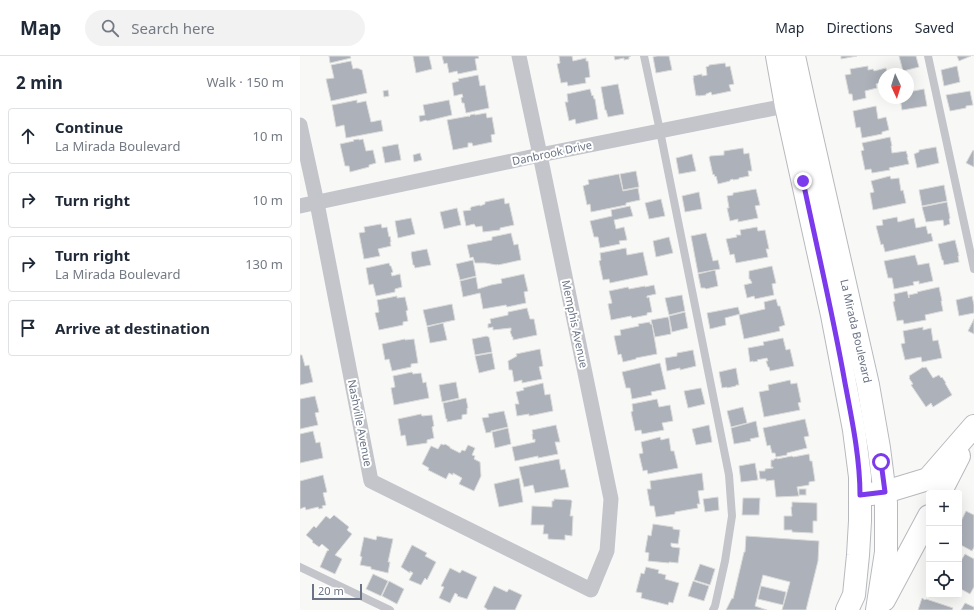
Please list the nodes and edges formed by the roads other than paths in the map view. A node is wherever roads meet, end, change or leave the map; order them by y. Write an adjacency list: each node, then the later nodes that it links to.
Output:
1 (519, 56): 9 (street, Memphis Avenue)
2 (644, 56): 8 (lane)
3 (777, 56): 6 (main road, La Mirada Boulevard)
4 (794, 56): 6 (main road, La Mirada Boulevard)
5 (928, 56): 12 (lane)
6 (795, 104): 8 (street, Danbrook Drive); 14 (main road, La Mirada Boulevard); 15 (main road, La Mirada Boulevard)
7 (300, 125): 10 (street, Nashville Avenue)
8 (660, 131): 9 (street, Danbrook Drive); 21 (lane)
9 (540, 155): 10 (street, Danbrook Drive); 18 (street, Memphis Avenue)
10 (317, 203): 11 (street, Danbrook Drive); 18 (street, Nashville Avenue)
11 (300, 206)
12 (974, 269)
13 (942, 490): 14 (main road)
14 (885, 492): 15 (main road); 22 (main road, La Mirada Boulevard)
15 (860, 495): 19 (main road, La Mirada Boulevard)
16 (926, 521): 22 (main road)
17 (300, 567): 20 (lane)
18 (591, 590)
19 (850, 603)
20 (390, 610)
21 (713, 610)
22 (877, 610)

